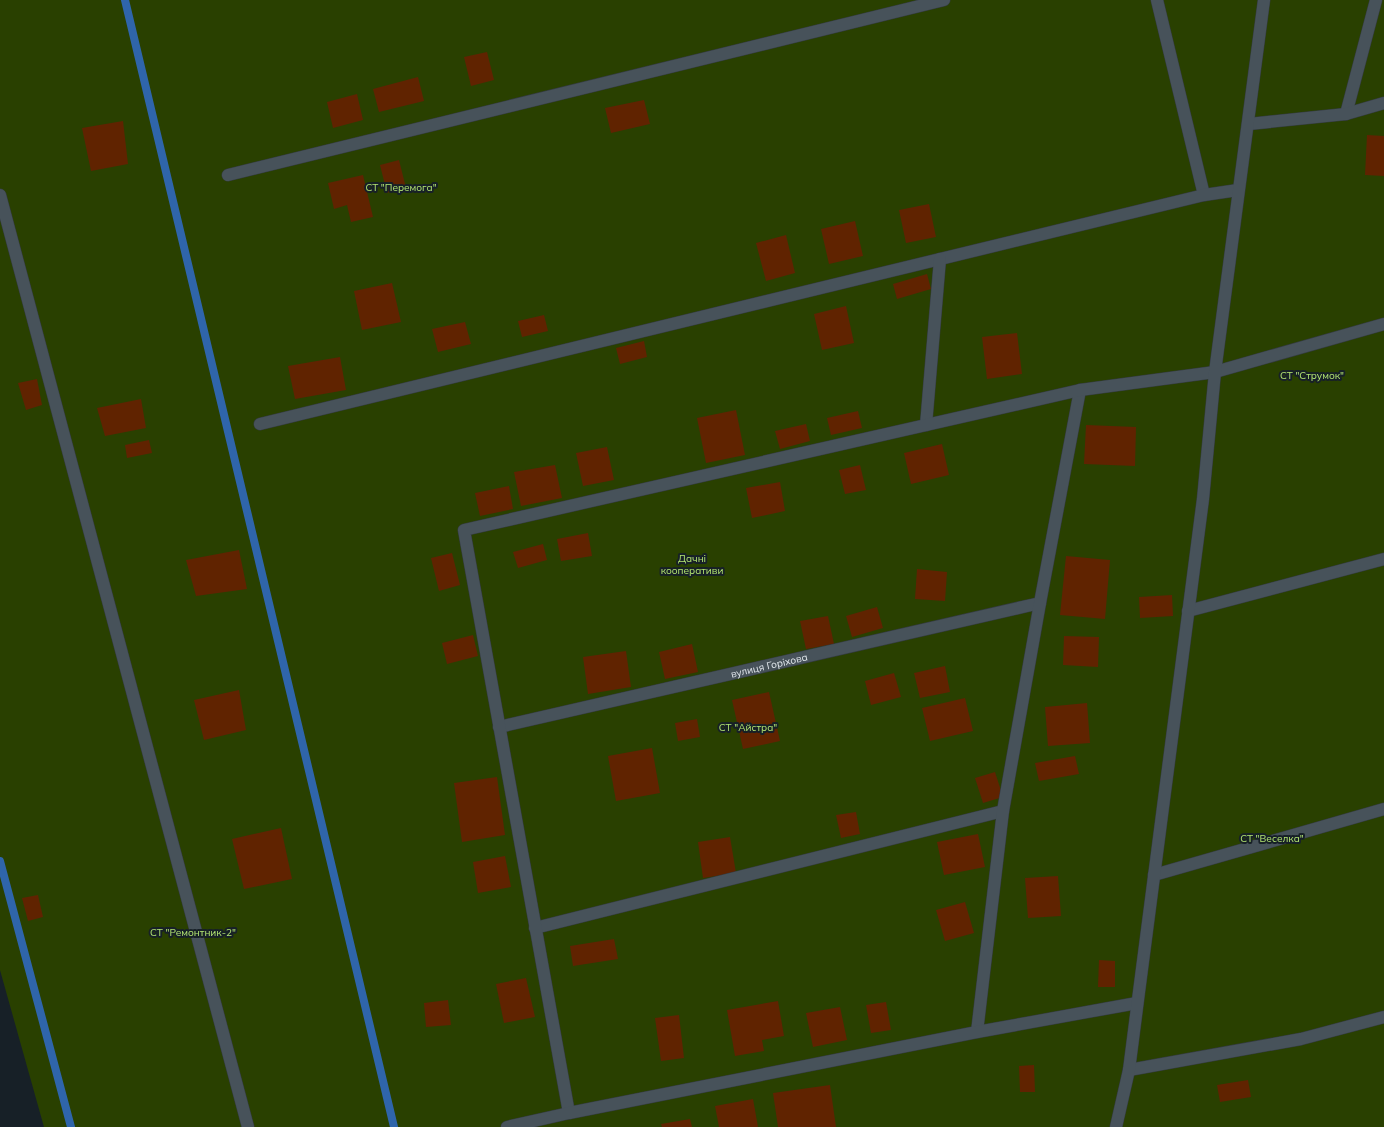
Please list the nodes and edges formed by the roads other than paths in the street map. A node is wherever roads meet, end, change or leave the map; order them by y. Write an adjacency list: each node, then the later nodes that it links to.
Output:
1 (944, 0): 8 (street)
2 (1157, 0): 11 (street)
3 (1264, 0): 7 (street)
4 (1376, 0): 6 (street)
5 (1384, 103): 6 (street)
6 (1346, 114): 7 (street)
7 (1249, 124): 9 (street)
8 (228, 175)
9 (1238, 190): 11 (street); 14 (street)
10 (0, 195): 31 (street)
11 (1204, 195): 12 (street)
12 (940, 259): 16 (street); 17 (street)
13 (1384, 324): 14 (street)
14 (1215, 372): 15 (street); 20 (street)
15 (1080, 390): 17 (street); 19 (street)
16 (260, 424)
17 (926, 425): 21 (street)
18 (1384, 559): 20 (street)
19 (1040, 604): 21 (street, вулиця Горіхова); 23 (street)
20 (1188, 611): 24 (street)
21 (499, 727): 25 (street)
22 (1384, 809): 24 (street)
23 (1003, 811): 25 (street); 28 (street)
24 (1154, 875): 26 (street)
25 (535, 928): 30 (street)
26 (1137, 1003): 28 (street); 29 (street)
27 (1384, 1017): 29 (street)
28 (977, 1032): 30 (street)
29 (1129, 1070): 33 (street)
30 (569, 1113): 32 (street)
31 (248, 1127)
32 (507, 1127)
33 (1116, 1127)

